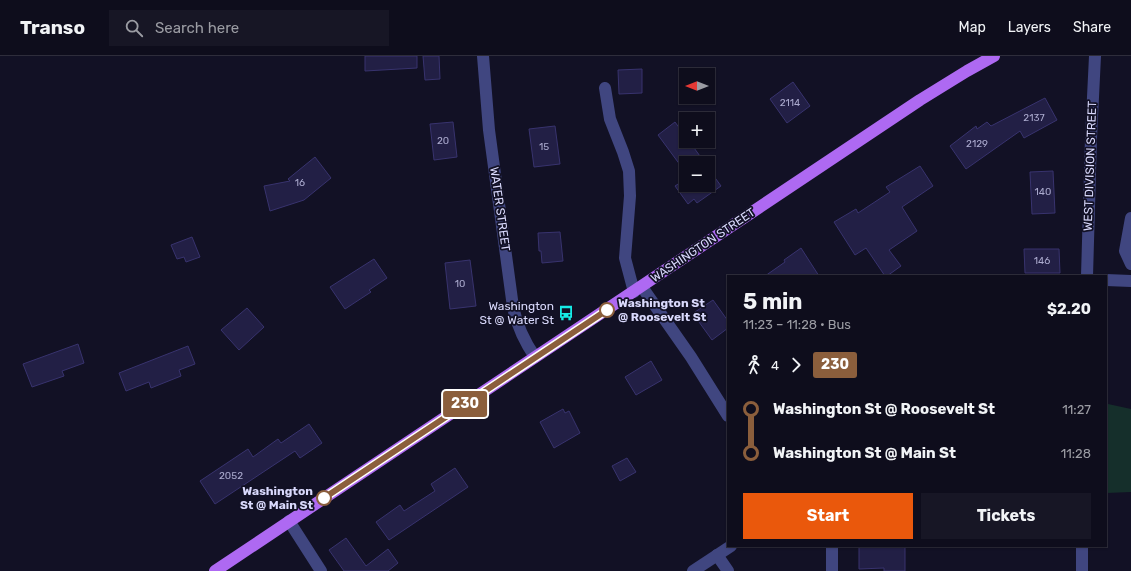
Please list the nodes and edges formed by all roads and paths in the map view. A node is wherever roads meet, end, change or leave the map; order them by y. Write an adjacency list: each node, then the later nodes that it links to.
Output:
1 (483, 56): 11 (street, WATER STREET)
2 (994, 56): 10 (main road, WASHINGTON STREET)
3 (1095, 56): 7 (street, WEST DIVISION STREET)
4 (605, 88): 10 (street)
5 (1131, 218): 6 (street)
6 (1131, 264)
7 (1087, 275)
8 (1107, 280): 9 (street)
9 (1131, 281)
10 (638, 289): 11 (main road, WASHINGTON STREET); 12 (street)
11 (535, 357): 13 (main road, WASHINGTON STREET)
12 (727, 414)
13 (289, 521): 18 (main road, WASHINGTON STREET); 19 (street)
14 (729, 547): 17 (street)
15 (832, 547): 22 (street)
16 (1082, 547): 23 (street)
17 (717, 555): 20 (street); 21 (street)
18 (215, 571)
19 (321, 571)
20 (692, 571)
21 (728, 571)
22 (832, 571)
23 (1082, 571)

